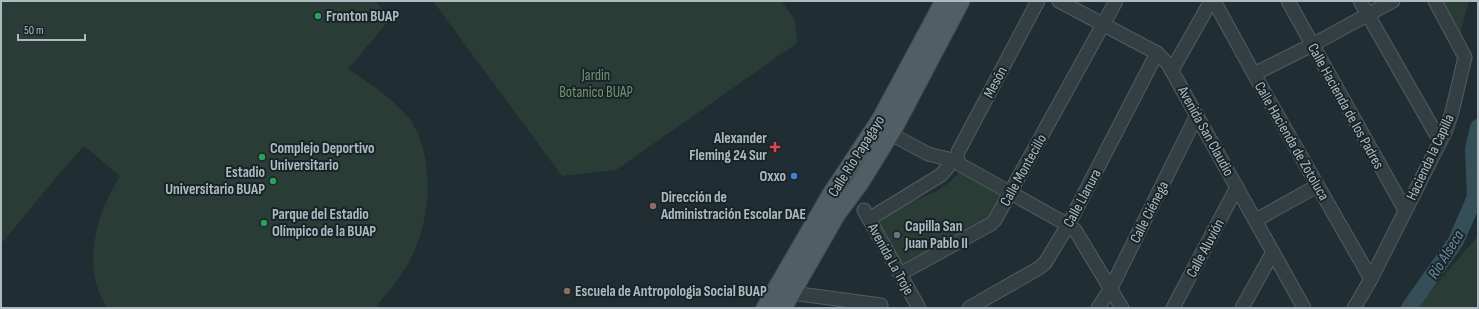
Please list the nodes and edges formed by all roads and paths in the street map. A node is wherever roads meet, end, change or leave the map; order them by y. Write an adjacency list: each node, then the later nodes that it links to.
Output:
1 (944, 1): 35 (main road, Calle Río Papagayo)
2 (961, 1): 19 (main road, Calle Río Papagayo)
3 (1038, 1): 21 (street, Mesón)
4 (1059, 1): 13 (street, Avenida San Claudio)
5 (1116, 1): 13 (street, Calle Montecillo)
6 (1211, 1): 16 (street)
7 (1214, 1): 17 (street, Calle Hacienda de Zotoluca)
8 (1288, 1): 14 (street, Calle Hacienda de los Padres)
9 (1360, 1): 12 (street)
10 (1393, 1): 12 (street)
11 (1435, 1): 20 (street, Hacienda la Capilla)
12 (1367, 15): 14 (street); 20 (street)
13 (1102, 24): 15 (street, Avenida San Claudio); 24 (street, Calle Montecillo)
14 (1312, 45): 17 (street); 25 (street, Calle Hacienda de los Padres)
15 (1157, 53): 16 (street, Avenida San Claudio); 28 (street, Calle Llanura)
16 (1172, 70): 18 (street, Avenida San Claudio)
17 (1254, 74): 22 (street, Calle Hacienda de Zotoluca)
18 (1197, 115): 23 (street, Avenida San Claudio); 32 (street, Calle Ciénega)
19 (893, 131): 21 (street); 33 (main road, Calle Río Papagayo)
20 (1440, 141): 25 (street, Hacienda la Capilla)
21 (954, 162): 24 (street); 26 (street, Mesón)
22 (1317, 186): 27 (street); 31 (street, Calle Hacienda de Zotoluca)
23 (1237, 187): 27 (street, Avenida San Claudio); 41 (street, Calle Aluvión)
24 (1011, 193): 28 (street); 30 (street, Calle Montecillo)
25 (1405, 210): 31 (street, Hacienda la Capilla)
26 (866, 214): 30 (street, Avenida La Troje)
27 (1256, 220): 29 (street, Avenida San Claudio)
28 (1068, 225): 32 (street); 38 (street, Calle Llanura)
29 (1273, 252): 42 (street); 43 (street, Avenida San Claudio)
30 (900, 274): 37 (street, Avenida La Troje)
31 (1372, 279): 44 (street, Hacienda la Capilla)
32 (1111, 288): 39 (street, Calle Ciénega); 40 (street)
33 (792, 293): 34 (street); 36 (main road, Calle Río Papagayo)
34 (881, 305)
35 (765, 308)
36 (783, 308)
37 (919, 308)
38 (969, 308)
39 (1098, 308)
40 (1122, 308)
41 (1173, 308)
42 (1242, 308)
43 (1304, 308)
44 (1354, 308)

